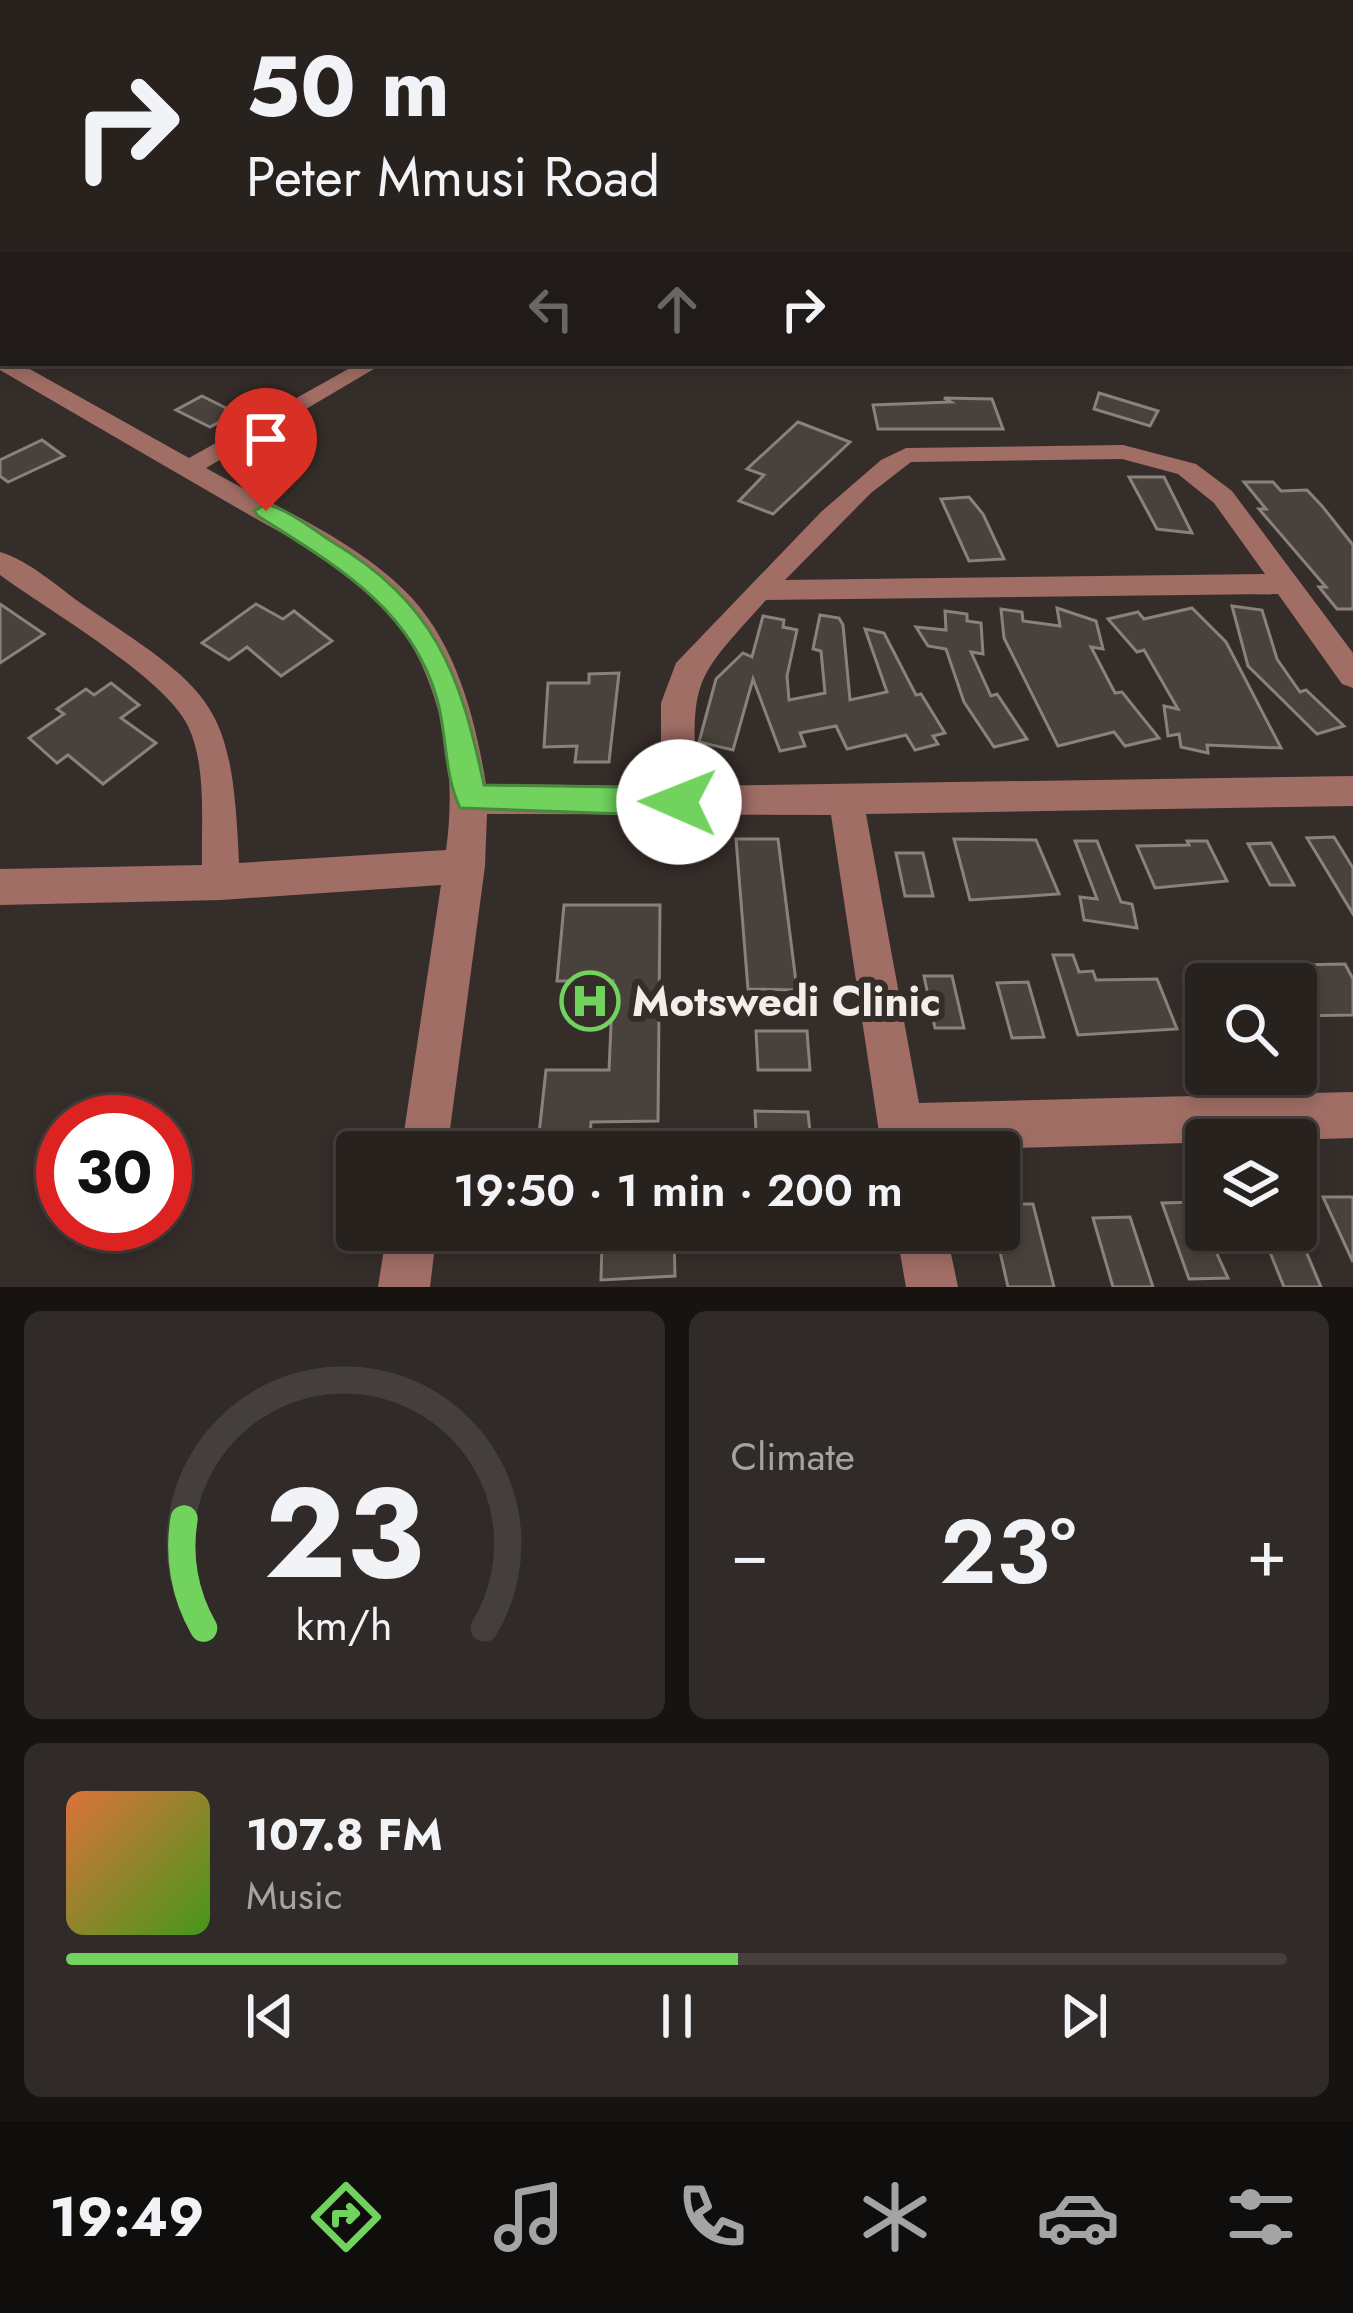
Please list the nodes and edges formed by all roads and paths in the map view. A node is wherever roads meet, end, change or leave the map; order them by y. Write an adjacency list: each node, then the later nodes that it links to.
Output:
1 (369, 366): 3 (street)
2 (8, 374): 3 (street)
3 (190, 467): 9 (street)
4 (0, 561): 13 (street)
5 (1285, 584): 6 (street); 6 (street); 7 (street)
6 (764, 590): 11 (street)
7 (1353, 676)
8 (1353, 791): 10 (street)
9 (471, 799): 11 (street); 12 (street)
10 (846, 800): 11 (street); 17 (street)
11 (679, 802)
12 (466, 866): 13 (street); 16 (street)
13 (220, 882): 14 (street)
14 (0, 887)
15 (1353, 1115): 18 (street)
16 (427, 1131)
17 (901, 1131)
18 (1020, 1133)
19 (409, 1251): 21 (street)
20 (925, 1251): 22 (street)
21 (404, 1287)
22 (932, 1287)

